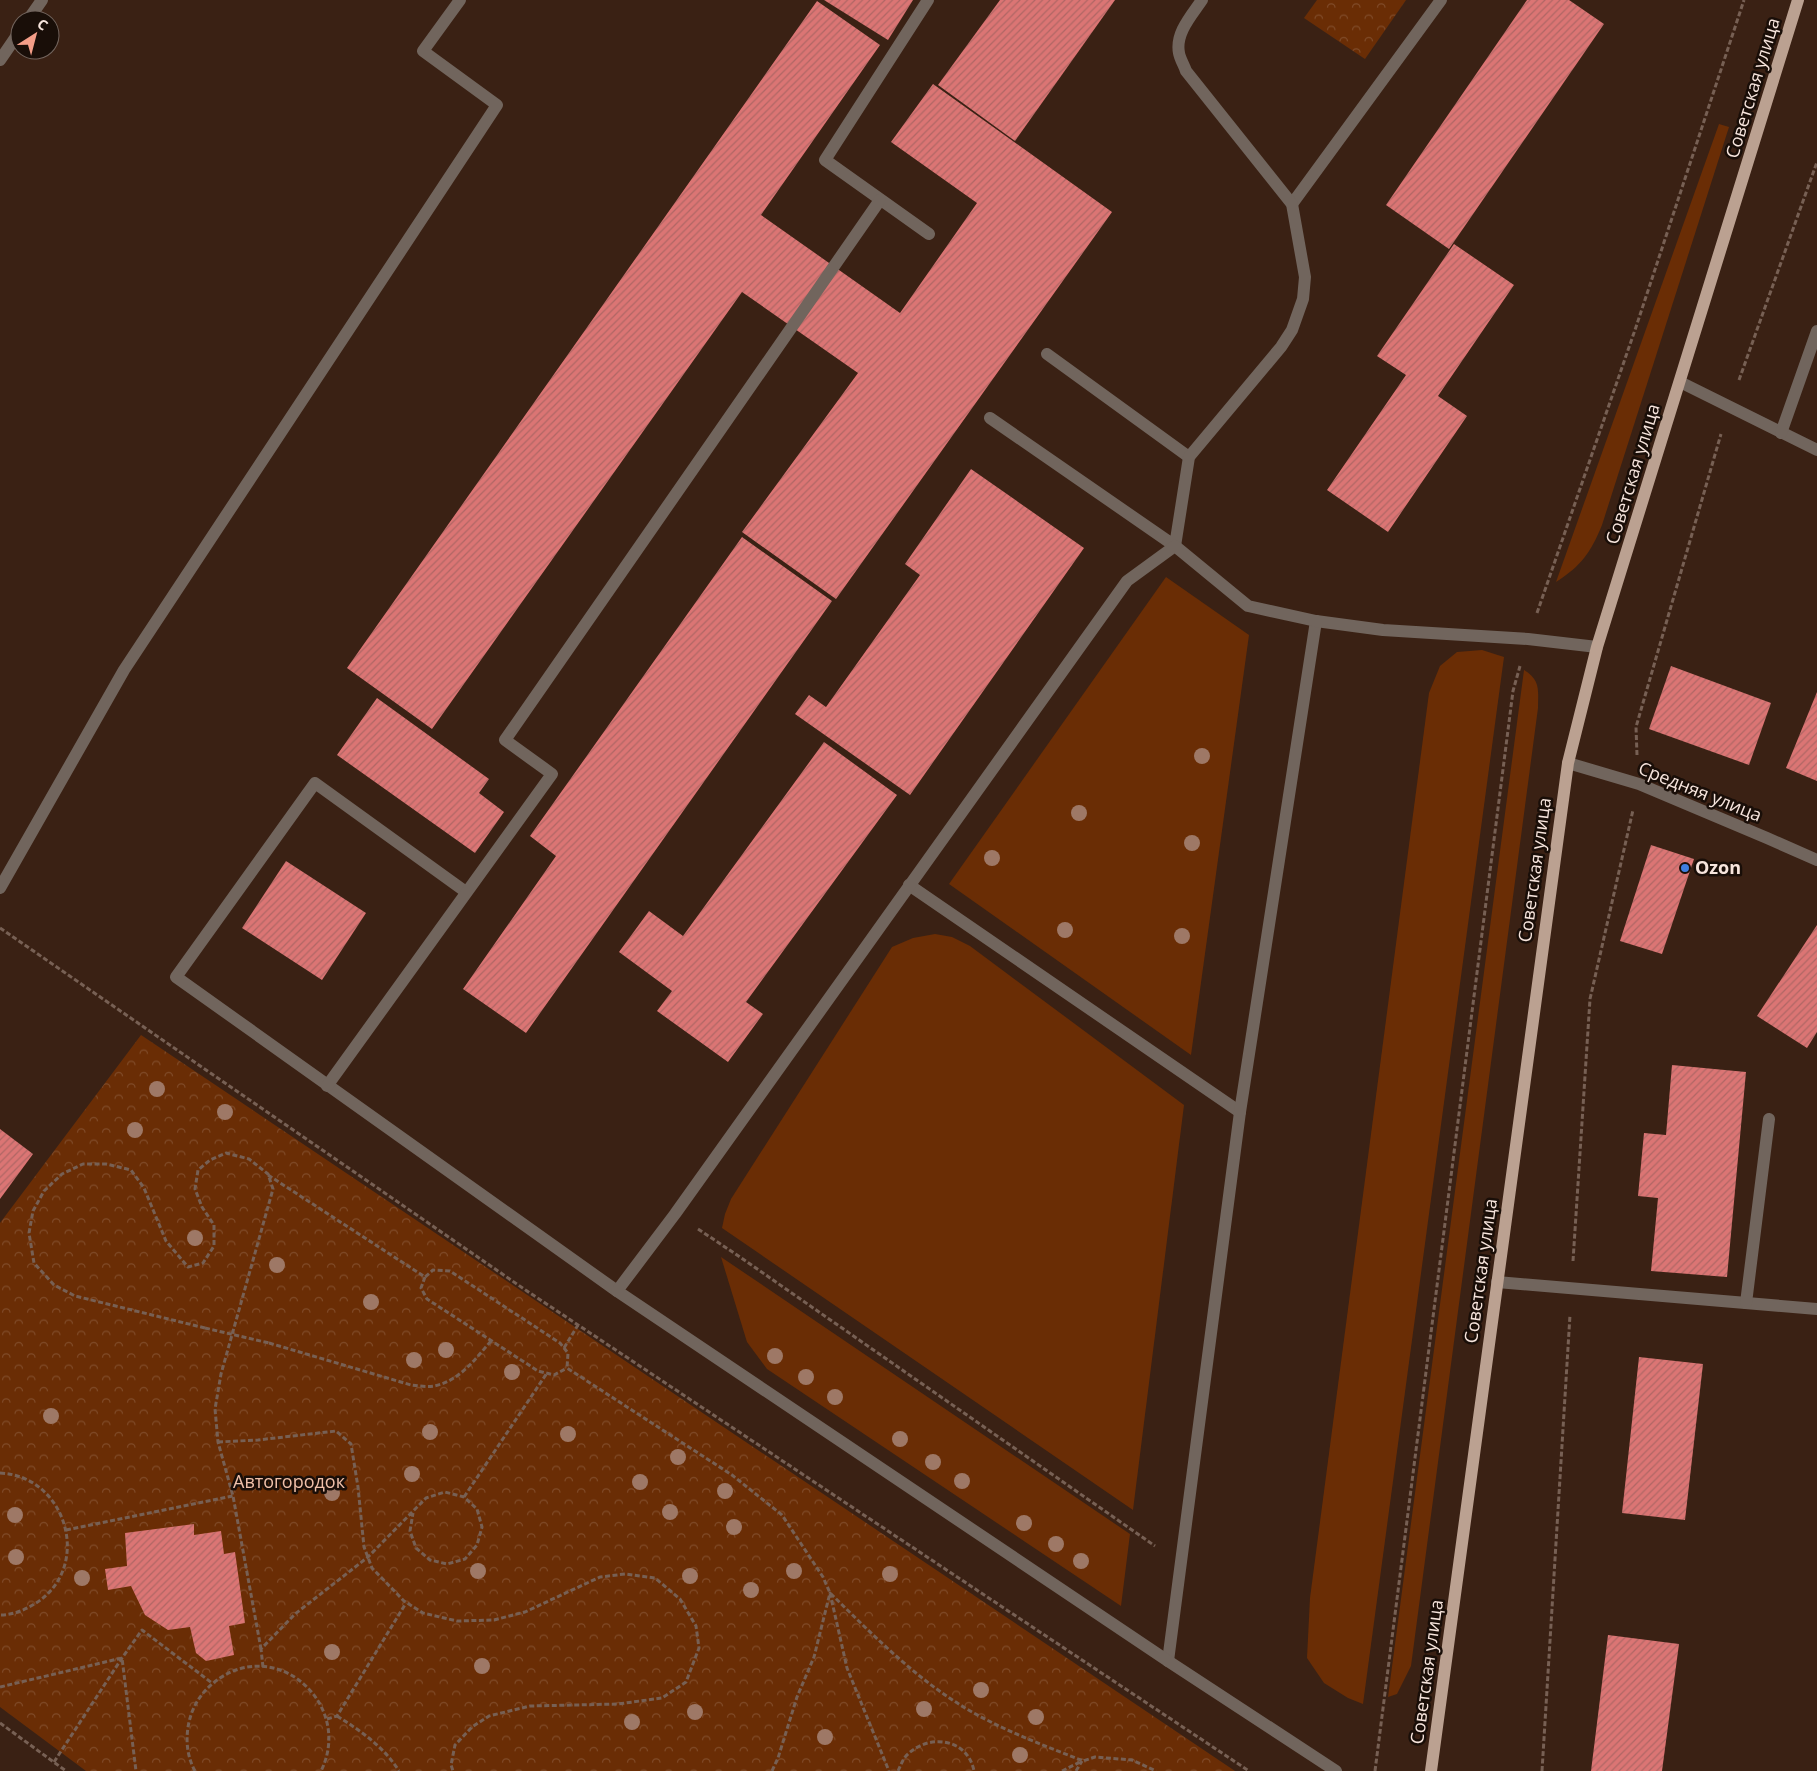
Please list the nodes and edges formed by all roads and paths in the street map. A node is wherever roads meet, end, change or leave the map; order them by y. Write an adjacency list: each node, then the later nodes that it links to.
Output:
1 (460, 0): 29 (street)
2 (928, 0): 10 (street)
3 (1202, 0): 11 (street)
4 (1441, 0): 11 (street)
5 (1744, 0): 23 (path)
6 (1798, 0): 15 (main road, Советская улица)
7 (10, 46): 8 (street)
8 (0, 60)
9 (1817, 162): 16 (path)
10 (880, 200): 12 (street); 30 (street)
11 (1292, 204): 20 (street)
12 (929, 234)
13 (1817, 331): 18 (street)
14 (1047, 354): 20 (street)
15 (1680, 382): 16 (street); 24 (main road, Советская улица)
16 (1729, 407): 18 (street); 26 (path)
17 (990, 418): 21 (street)
18 (1781, 433): 19 (street)
19 (1817, 450)
20 (1189, 457): 21 (street)
21 (1175, 546): 22 (street); 28 (street)
22 (1316, 621): 23 (street); 33 (street)
23 (1528, 639): 24 (street); 84 (path)
24 (1597, 647): 25 (main road, Советская улица)
25 (1568, 763): 26 (street, Средняя улица); 38 (main road, Советская улица)
26 (1639, 784): 27 (street, Средняя улица)
27 (1817, 860)
28 (909, 885): 33 (street); 36 (street)
29 (0, 888)
30 (466, 892): 32 (street); 32 (street)
31 (0, 928): 42 (path)
32 (327, 1086): 39 (street)
33 (1240, 1112): 54 (street)
34 (1769, 1119): 40 (street)
35 (268, 1174): 37 (path); 43 (path, bridge); 47 (path)
36 (675, 1214): 39 (street); 54 (path)
37 (424, 1277): 43 (path); 44 (path)
38 (1497, 1282): 40 (street); 85 (main road, Советская улица)
39 (616, 1291): 60 (street)
40 (1746, 1303): 41 (street)
41 (1817, 1309)
42 (578, 1325): 44 (path); 82 (path)
43 (491, 1341): 46 (path)
44 (564, 1348): 45 (path)
45 (567, 1368): 46 (path); 55 (path)
46 (547, 1373): 50 (path)
47 (218, 1442): 49 (path); 53 (path)
48 (0, 1473): 52 (path)
49 (233, 1496): 52 (path); 58 (path)
50 (464, 1497): 51 (path); 51 (path)
51 (413, 1513): 53 (path)
52 (66, 1530): 57 (path)
53 (368, 1557): 56 (path); 58 (path)
54 (1180, 1564): 60 (street)
55 (830, 1593): 67 (path); 75 (path); 76 (path)
56 (406, 1602): 64 (path); 74 (path)
57 (0, 1615)
58 (261, 1649): 61 (path)
59 (122, 1658): 62 (path); 63 (path); 68 (path); 70 (path)
60 (1168, 1661): 83 (street)
61 (264, 1667): 62 (path); 65 (path)
62 (213, 1683): 71 (path)
63 (0, 1687)
64 (337, 1716): 65 (path); 73 (path)
65 (327, 1719): 72 (path)
66 (0, 1723): 68 (path)
67 (1083, 1760): 79 (path); 80 (path); 81 (path)
68 (54, 1762): 69 (path)
69 (66, 1771)
70 (136, 1771)
71 (195, 1771)
72 (321, 1771)
73 (399, 1771)
74 (453, 1771)
75 (772, 1771)
76 (889, 1771)
77 (898, 1771): 78 (path)
78 (974, 1771)
79 (1062, 1771)
80 (1076, 1771)
81 (1156, 1771)
82 (1248, 1771)
83 (1336, 1771)
84 (1375, 1771)
85 (1431, 1771)

